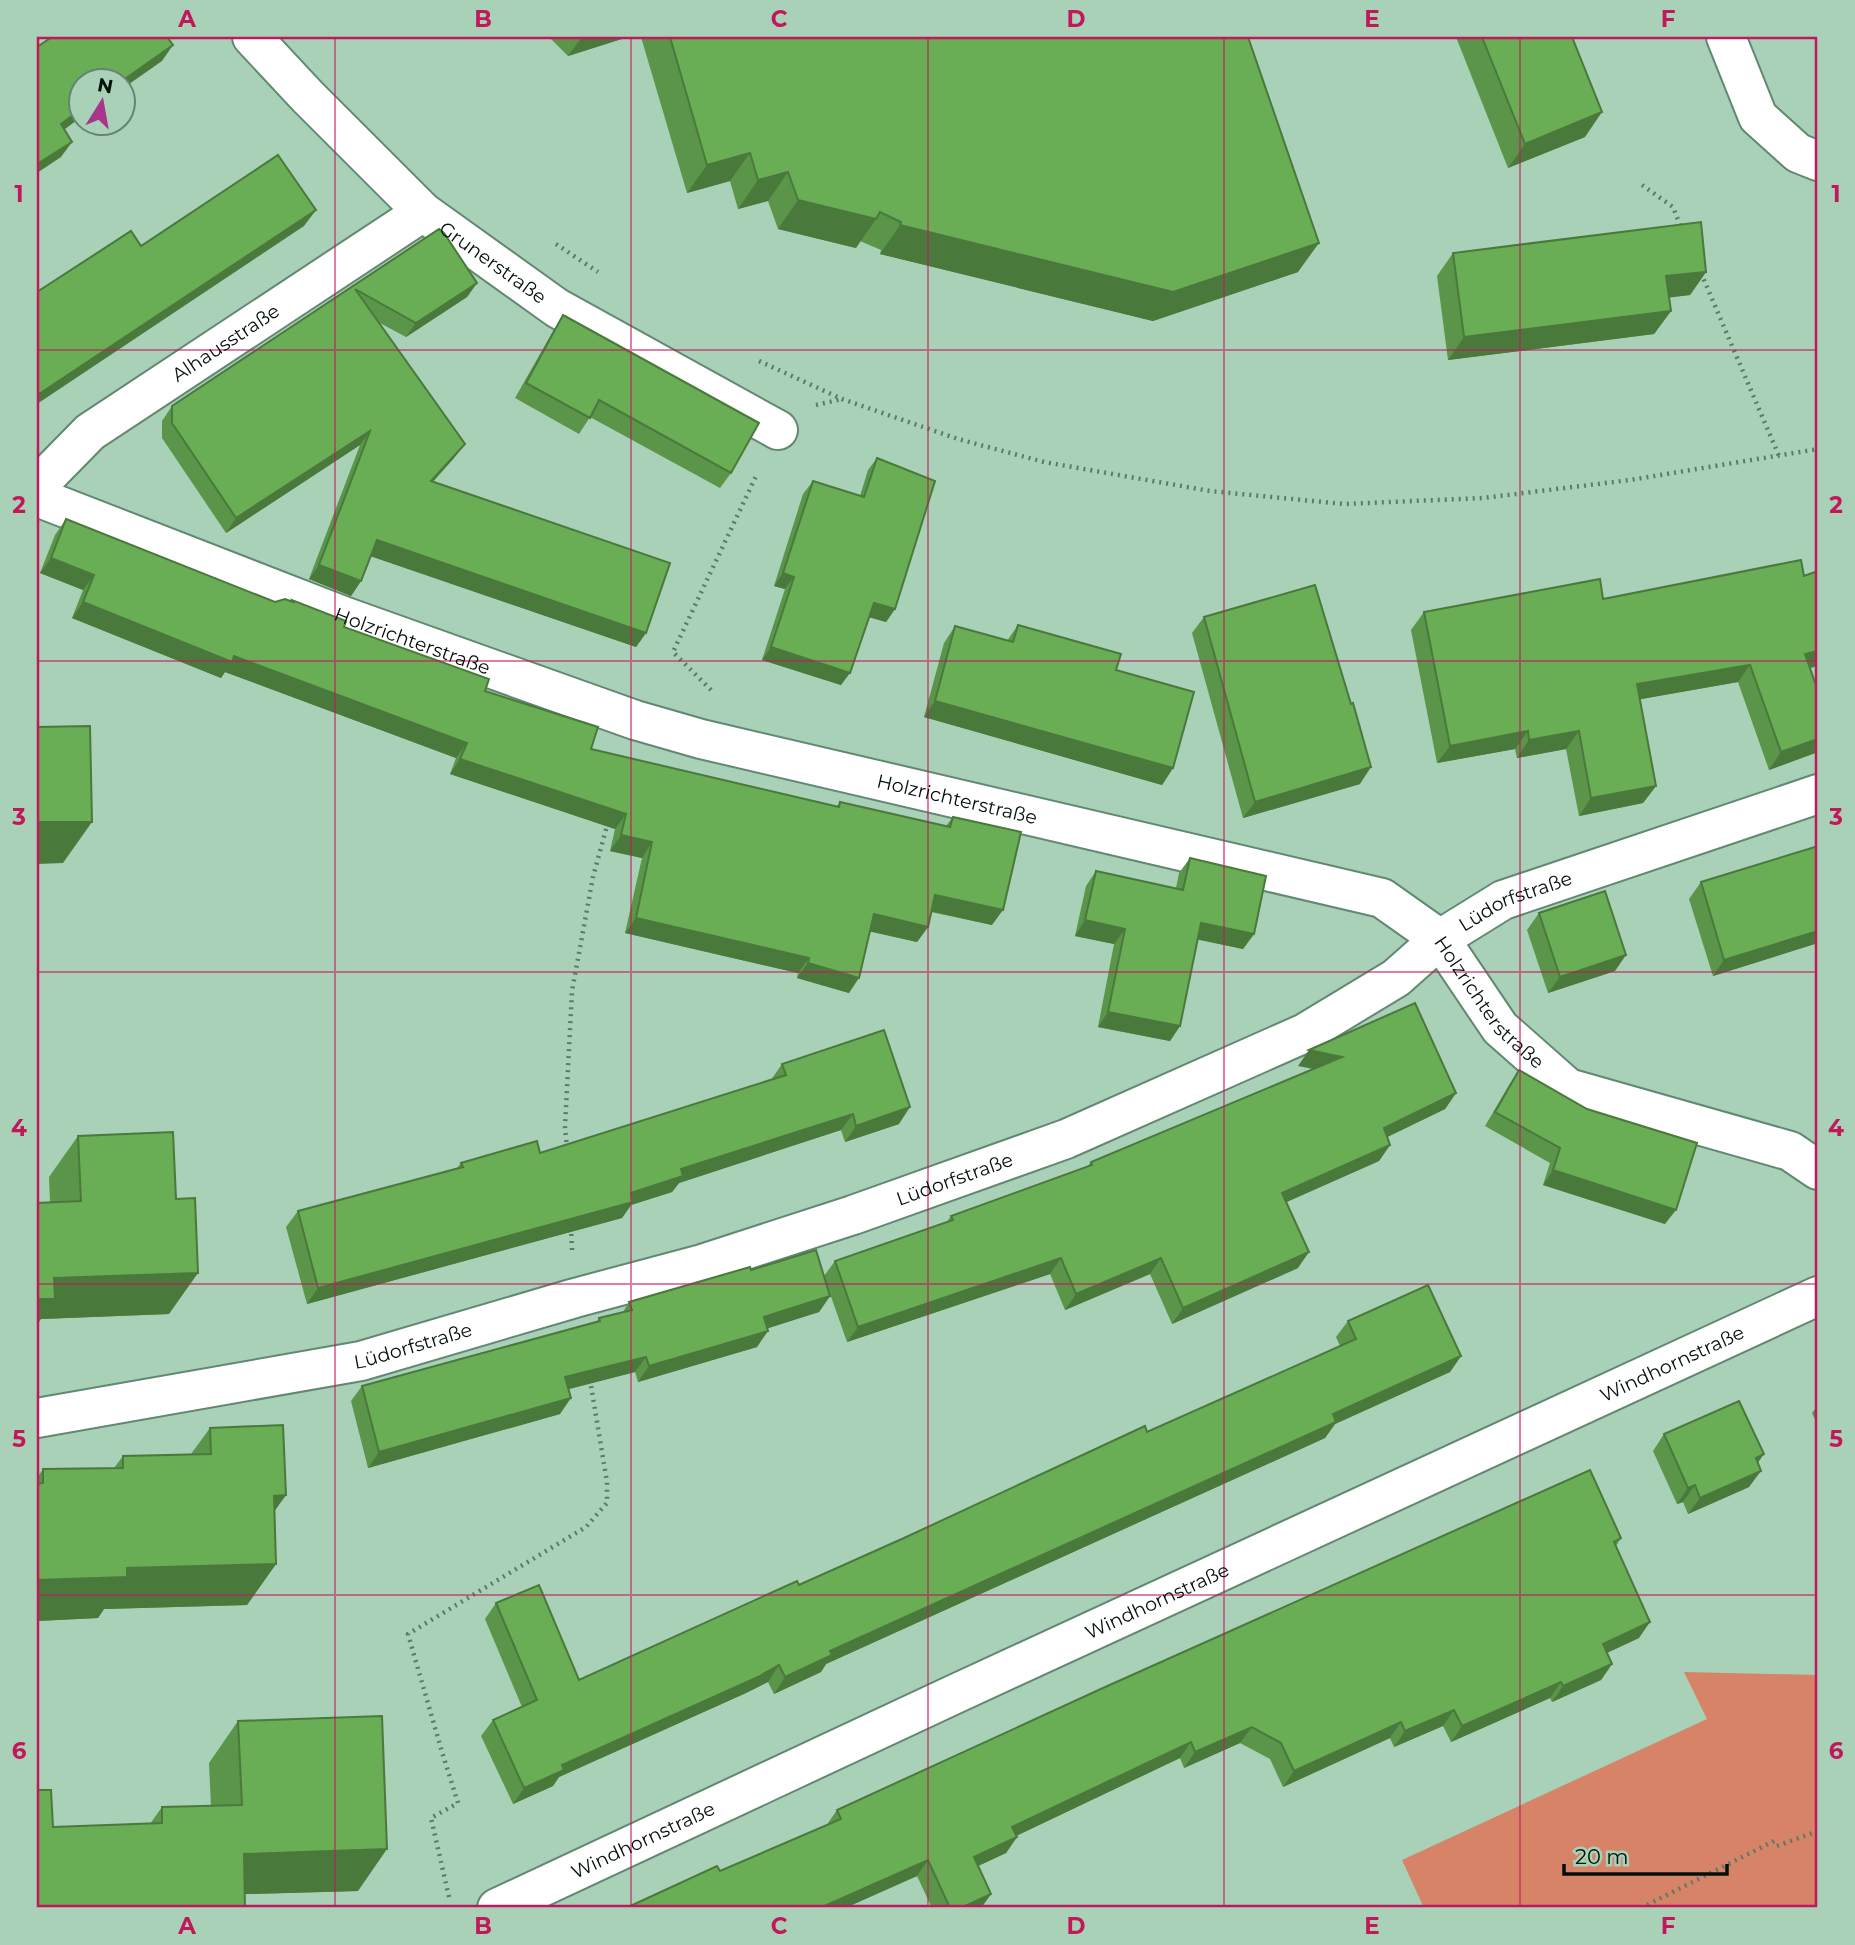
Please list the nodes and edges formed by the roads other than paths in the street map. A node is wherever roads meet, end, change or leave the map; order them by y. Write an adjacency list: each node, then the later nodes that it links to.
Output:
1 (252, 37): 4 (street, Grunerstraße)
2 (1726, 37): 3 (street)
3 (1818, 161)
4 (424, 212): 5 (street, Grunerstraße); 6 (street, Alhausstraße)
5 (778, 430)
6 (37, 486)
7 (37, 497): 9 (street, Holzrichterstraße)
8 (1818, 794): 9 (street, Lüdorfstraße)
9 (1440, 939): 10 (street, Holzrichterstraße); 12 (street, Lüdorfstraße)
10 (1818, 1170)
11 (1818, 1296): 13 (street, Windhornstraße)
12 (37, 1418)
13 (497, 1908)

